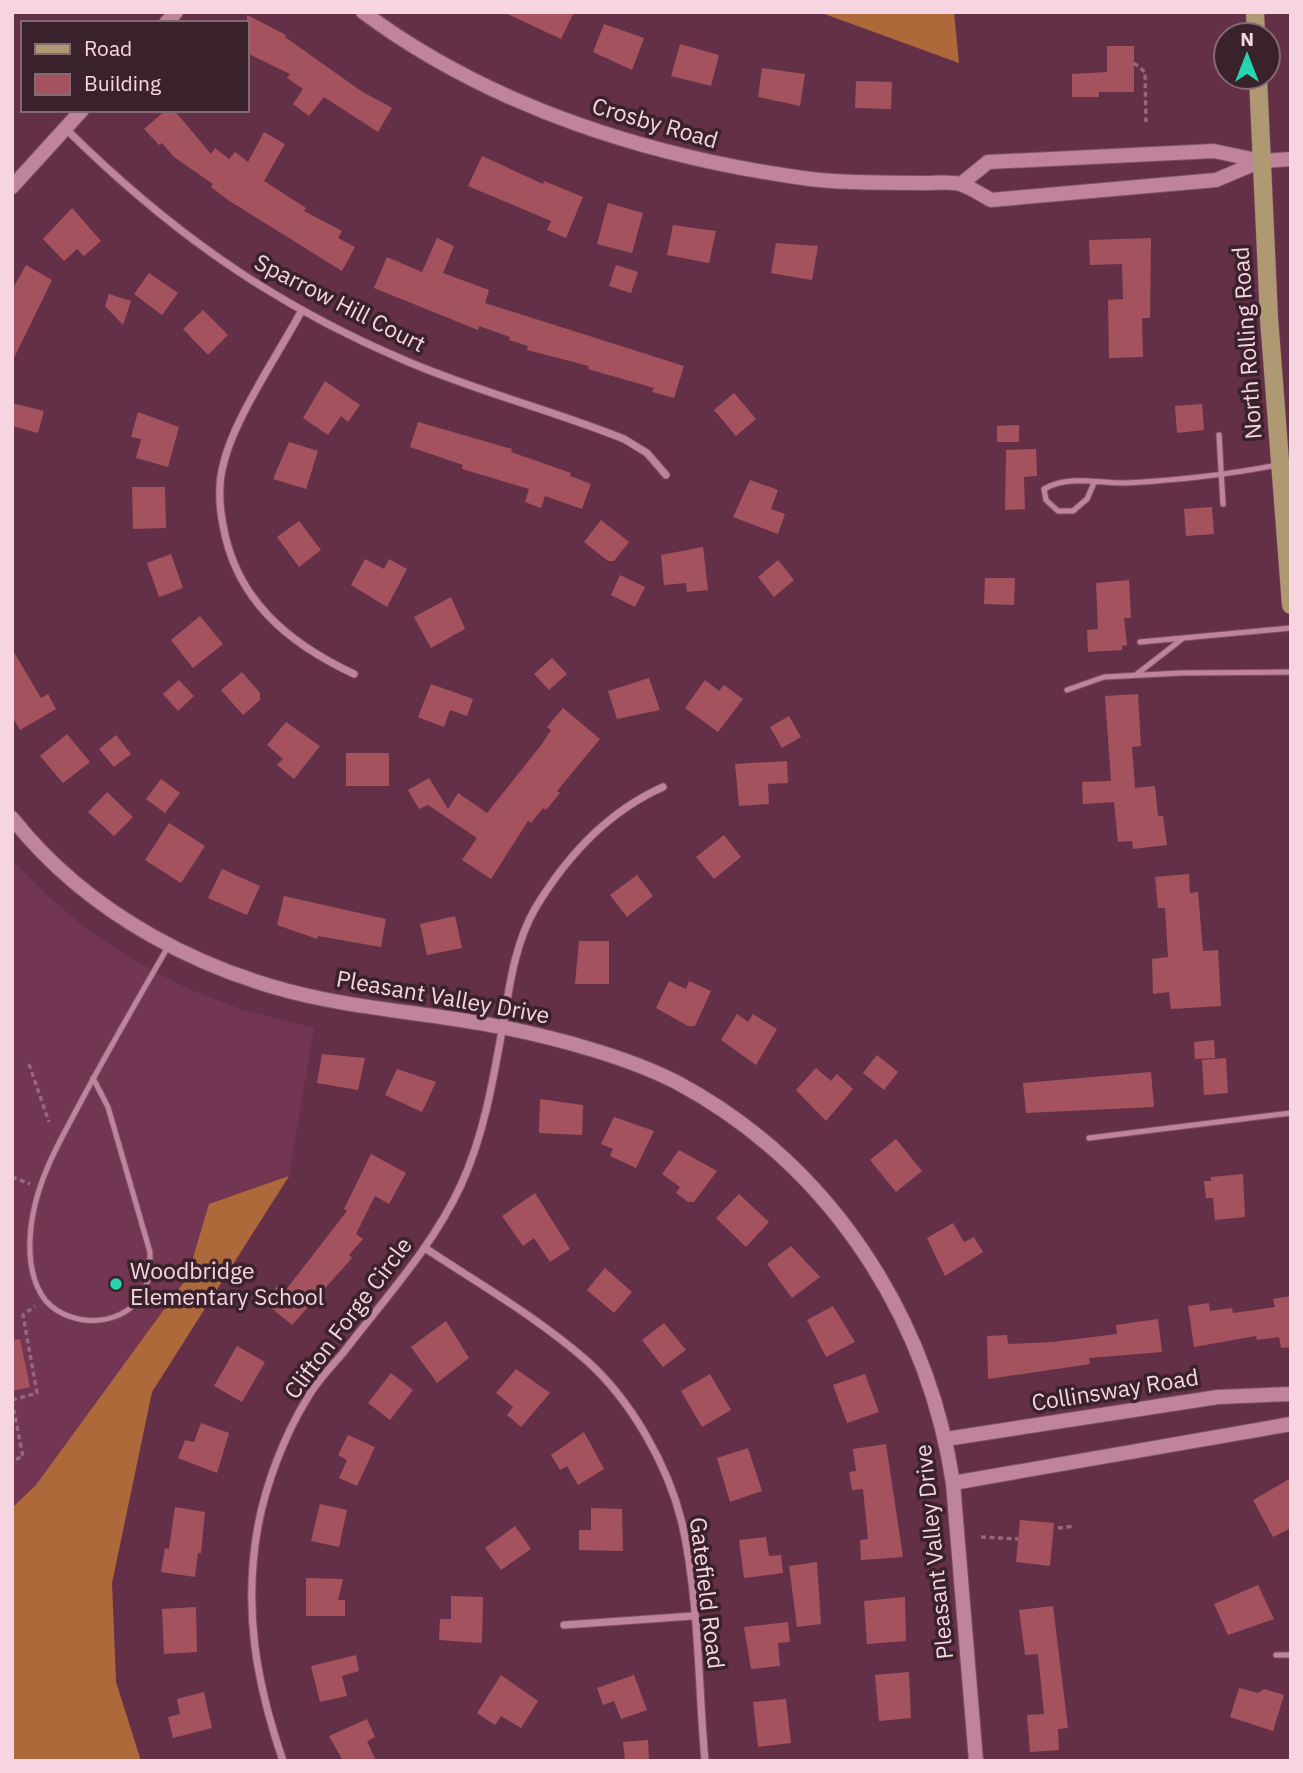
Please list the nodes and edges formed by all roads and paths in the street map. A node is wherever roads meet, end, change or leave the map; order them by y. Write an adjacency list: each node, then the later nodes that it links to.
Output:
1 (363, 12): 9 (street, Crosby Road)
2 (1134, 63): 5 (path)
3 (1258, 91): 8 (main road, North Rolling Road)
4 (80, 112): 6 (street)
5 (1146, 122)
6 (65, 128): 10 (street); 11 (street, Sparrow Hill Court)
7 (1291, 159): 8 (street, Crosby Road)
8 (1261, 161): 9 (street, Crosby Road); 9 (street, Crosby Road); 13 (main road, North Rolling Road)
9 (961, 184)
10 (12, 187)
11 (302, 310): 14 (street, Sparrow Hill Court); 23 (street)
12 (1219, 435): 15 (lane)
13 (1280, 465): 15 (lane); 18 (main road, North Rolling Road)
14 (666, 475)
15 (1221, 476): 16 (lane); 17 (lane)
16 (1094, 483): 16 (lane)
17 (1223, 504)
18 (1291, 605)
19 (1291, 628): 20 (lane)
20 (1184, 638): 21 (lane); 24 (lane)
21 (1140, 642)
22 (1291, 672): 24 (lane)
23 (354, 674)
24 (1135, 676): 25 (lane)
25 (1067, 690)
26 (663, 787): 29 (street, Clifton Forge Circle)
27 (12, 818): 28 (street, Pleasant Valley Drive)
28 (169, 945): 29 (street, Pleasant Valley Drive); 31 (lane)
29 (502, 1027): 35 (street, Clifton Forge Circle); 40 (street, Pleasant Valley Drive)
30 (29, 1064): 33 (path)
31 (93, 1078): 36 (lane); 36 (lane)
32 (1291, 1113): 34 (lane)
33 (49, 1122)
34 (1089, 1138)
35 (425, 1248): 47 (street, Gatefield Road); 51 (street, Clifton Forge Circle)
36 (45, 1298): 38 (path)
37 (1291, 1394): 40 (street, Collinsway Road)
38 (12, 1400): 41 (path)
39 (1291, 1424): 42 (street)
40 (946, 1439): 42 (street, Pleasant Valley Drive)
41 (12, 1460)
42 (953, 1483): 53 (street, Pleasant Valley Drive)
43 (1076, 1526): 44 (path)
44 (1058, 1528)
45 (981, 1537): 46 (path)
46 (1018, 1539)
47 (693, 1616): 48 (street); 52 (street, Gatefield Road)
48 (564, 1625)
49 (1291, 1655): 50 (lane)
50 (1276, 1656)
51 (283, 1761)
52 (705, 1761)
53 (976, 1761)

